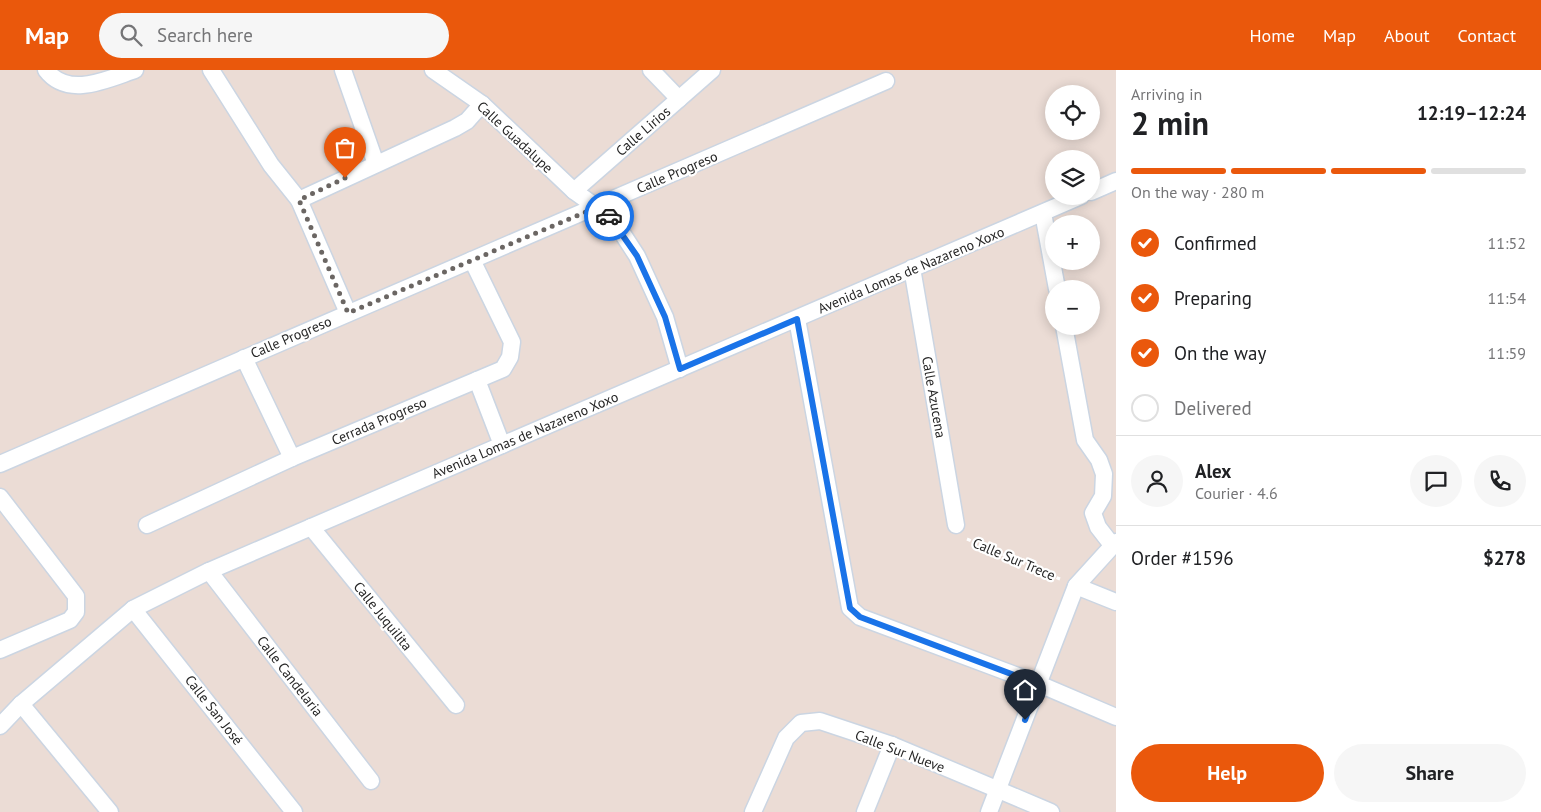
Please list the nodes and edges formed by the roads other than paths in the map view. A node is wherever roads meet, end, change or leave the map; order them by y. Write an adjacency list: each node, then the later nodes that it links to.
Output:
1 (46, 70): 2 (street)
2 (135, 70)
3 (211, 70): 15 (street)
4 (343, 70): 11 (street)
5 (433, 70): 10 (street, Calle Guadalupe)
6 (651, 70): 9 (street)
7 (712, 70): 9 (street, Calle Lirios)
8 (886, 74): 17 (street, Calle Progreso)
9 (679, 99): 14 (street, Calle Lirios)
10 (482, 104): 11 (street); 14 (street, Calle Guadalupe)
11 (376, 164): 15 (street)
12 (1116, 181): 13 (street)
13 (1100, 188)
14 (574, 191): 17 (street, Calle Guadalupe)
15 (299, 200): 22 (street)
16 (1061, 205): 18 (street, Avenida Lomas de Nazareno Xoxo)
17 (595, 208): 19 (street, Calle Progreso); 26 (street, Calle Guadalupe)
18 (1043, 213): 20 (street, Avenida Lomas de Nazareno Xoxo); 21 (street)
19 (472, 260): 22 (street, Calle Progreso); 27 (street, Cerrada Progreso)
20 (912, 268): 23 (street, Avenida Lomas de Nazareno Xoxo); 33 (street, Calle Azucena)
21 (1055, 280)
22 (348, 313): 25 (street, Calle Progreso)
23 (797, 319): 26 (street, Avenida Lomas de Nazareno Xoxo); 41 (street)
24 (1066, 335): 35 (street)
25 (244, 358): 29 (street); 30 (street, Calle Progreso)
26 (680, 369): 28 (street, Avenida Lomas de Nazareno Xoxo)
27 (478, 380): 28 (street); 29 (street, Cerrada Progreso)
28 (502, 445): 34 (street, Avenida Lomas de Nazareno Xoxo)
29 (292, 458): 32 (street, Cerrada Progreso)
30 (0, 464)
31 (0, 497): 40 (street)
32 (147, 525)
33 (956, 525)
34 (311, 527): 36 (street, Avenida Lomas de Nazareno Xoxo); 43 (street, Calle Juquilita)
35 (1114, 544): 37 (street)
36 (209, 571): 39 (street, Avenida Lomas de Nazareno Xoxo); 47 (street, Calle Candelaria)
37 (1076, 586): 38 (street); 41 (street)
38 (1116, 602)
39 (133, 609): 42 (street, Avenida Lomas de Nazareno Xoxo); 50 (street, Calle San José)
40 (0, 650)
41 (1038, 684): 44 (street); 48 (street)
42 (21, 704): 45 (street, Avenida Lomas de Nazareno Xoxo); 49 (street)
43 (456, 705)
44 (1116, 717)
45 (0, 726)
46 (892, 745): 48 (street, Calle Sur Nueve); 51 (street, Calle Sur Nueve); 52 (street)
47 (371, 781)
48 (998, 790): 53 (street); 54 (street, Calle Sur Nueve)
49 (110, 812)
50 (294, 812)
51 (753, 812)
52 (865, 812)
53 (989, 812)
54 (1051, 812)

